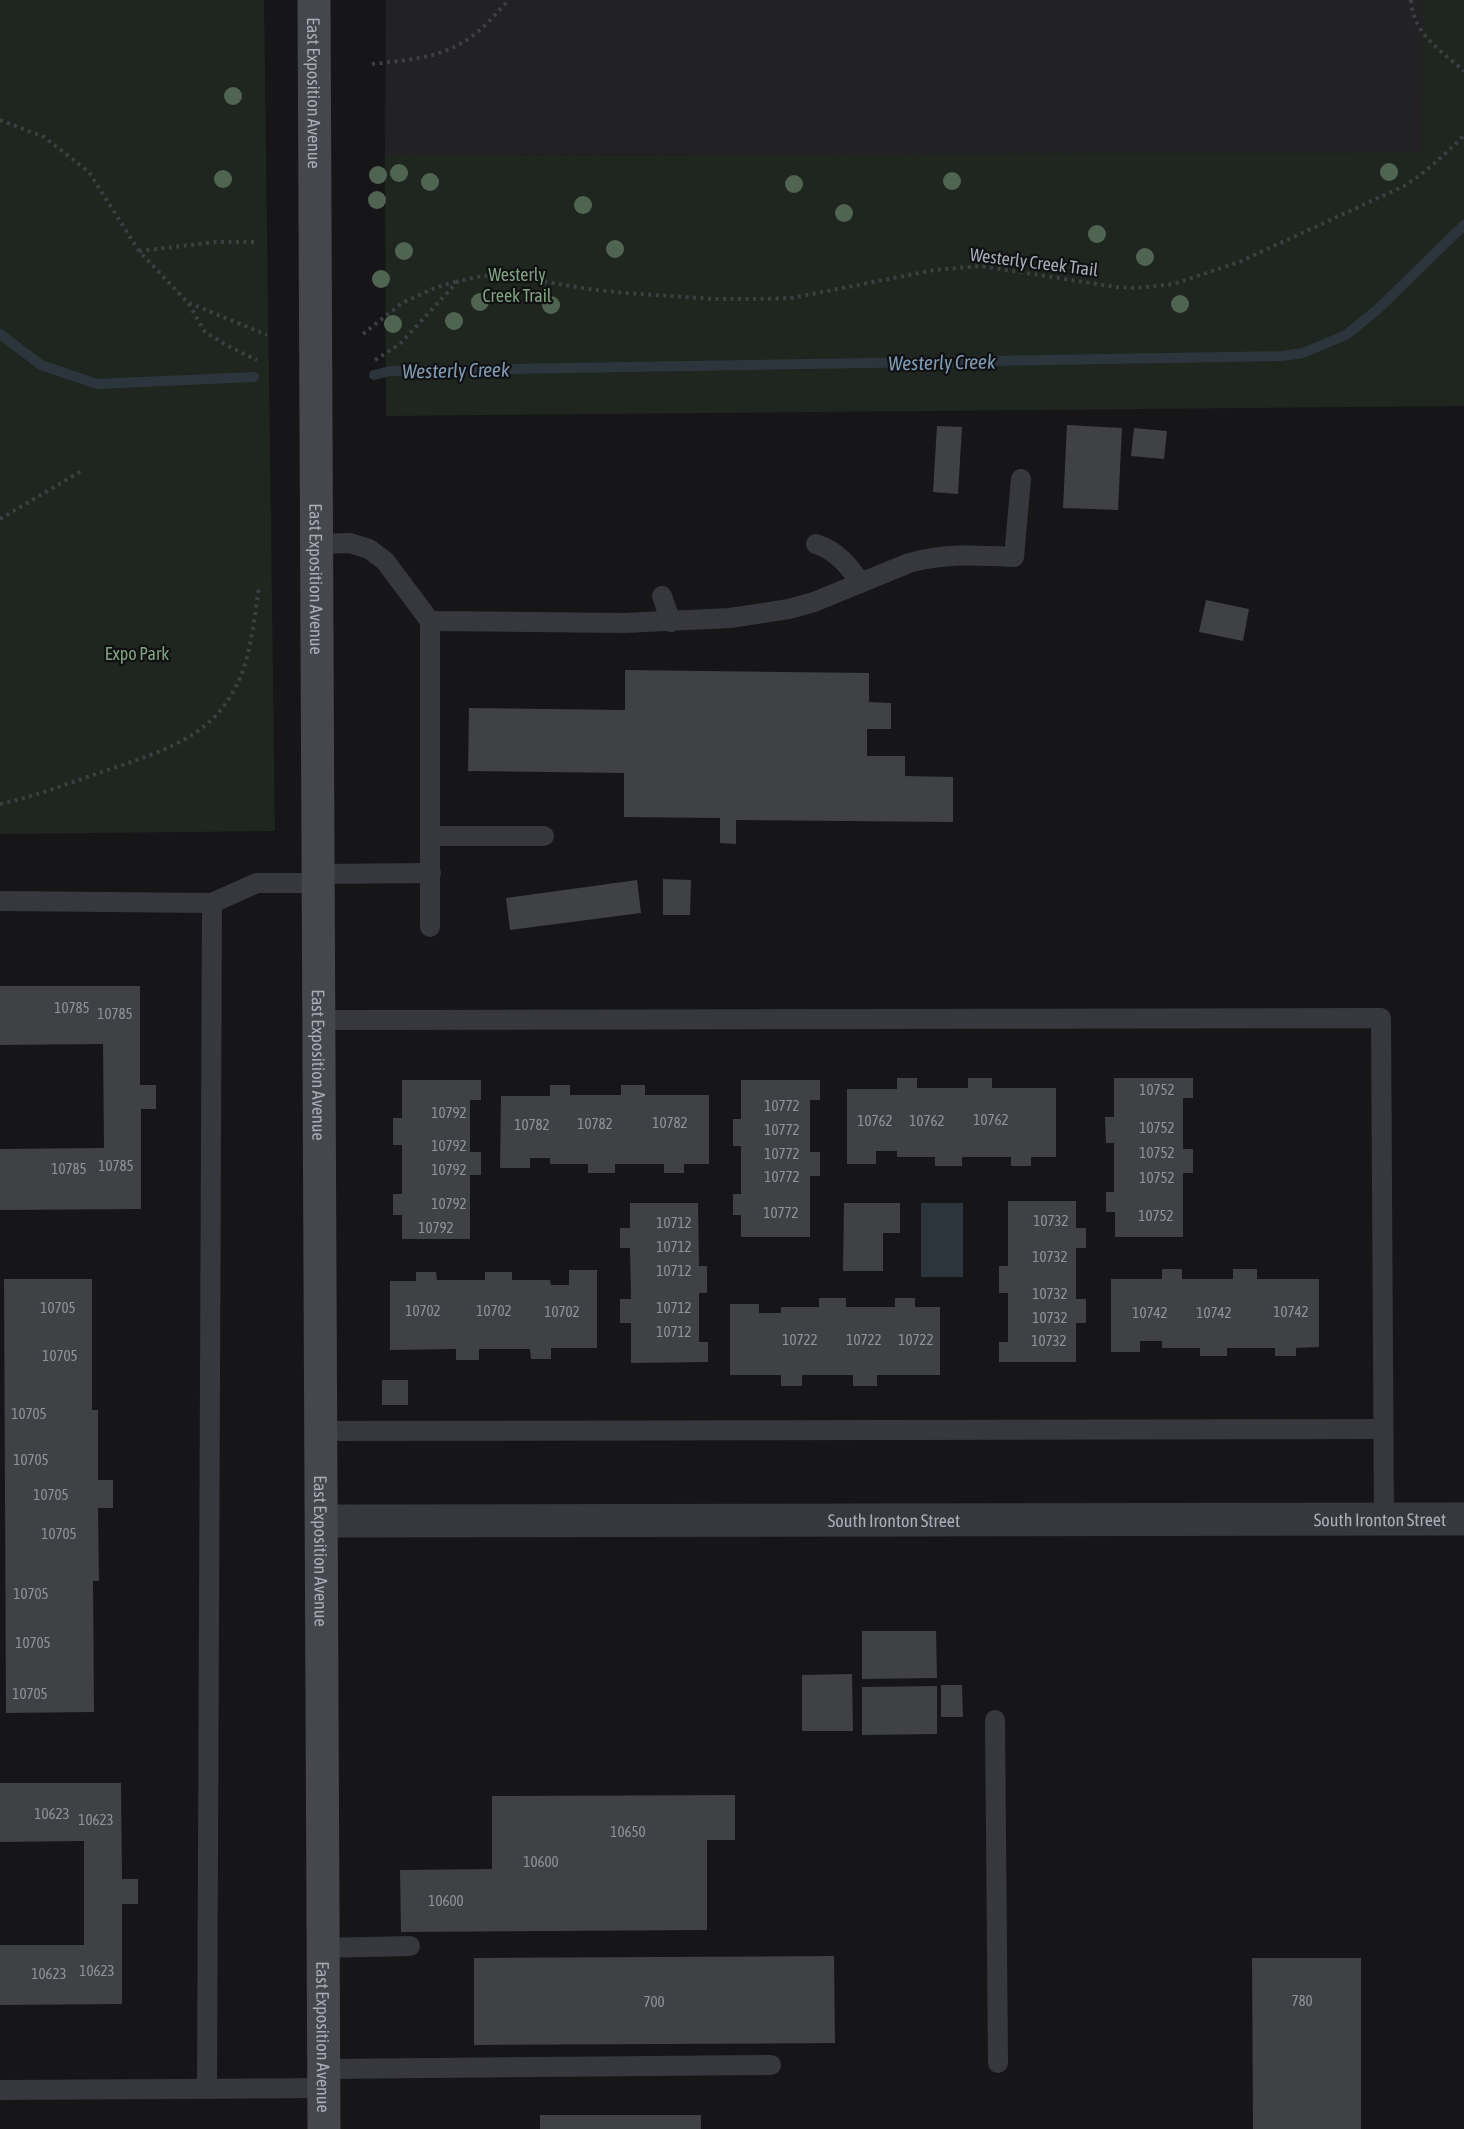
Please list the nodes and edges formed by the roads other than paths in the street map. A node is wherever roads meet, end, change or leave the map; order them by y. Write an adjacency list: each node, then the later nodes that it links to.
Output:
1 (314, 0): 3 (street, East Exposition Avenue)
2 (1021, 478): 5 (lane)
3 (316, 544): 7 (lane); 12 (street, East Exposition Avenue)
4 (816, 544): 5 (lane)
5 (861, 583): 8 (lane)
6 (662, 596): 8 (lane)
7 (430, 621): 8 (lane); 9 (lane)
8 (671, 622)
9 (431, 836): 10 (lane); 11 (lane)
10 (544, 836)
11 (431, 873): 12 (lane); 15 (lane)
12 (319, 878): 14 (lane); 16 (street, East Exposition Avenue)
13 (0, 902): 14 (lane)
14 (212, 903): 28 (lane)
15 (430, 927)
16 (320, 1020): 17 (lane); 18 (street, East Exposition Avenue)
17 (1383, 1429): 18 (lane); 19 (lane)
18 (321, 1431): 21 (street, East Exposition Avenue)
19 (1384, 1519): 20 (street, South Ironton Street); 21 (street, South Ironton Street)
20 (1464, 1519)
21 (322, 1521): 24 (street, East Exposition Avenue)
22 (995, 1720): 25 (lane)
23 (410, 1946): 24 (lane)
24 (323, 1948): 27 (street, East Exposition Avenue)
25 (998, 2063)
26 (771, 2065): 27 (lane)
27 (324, 2079): 28 (lane); 30 (street, East Exposition Avenue)
28 (207, 2089): 29 (lane)
29 (0, 2090)
30 (324, 2129)

